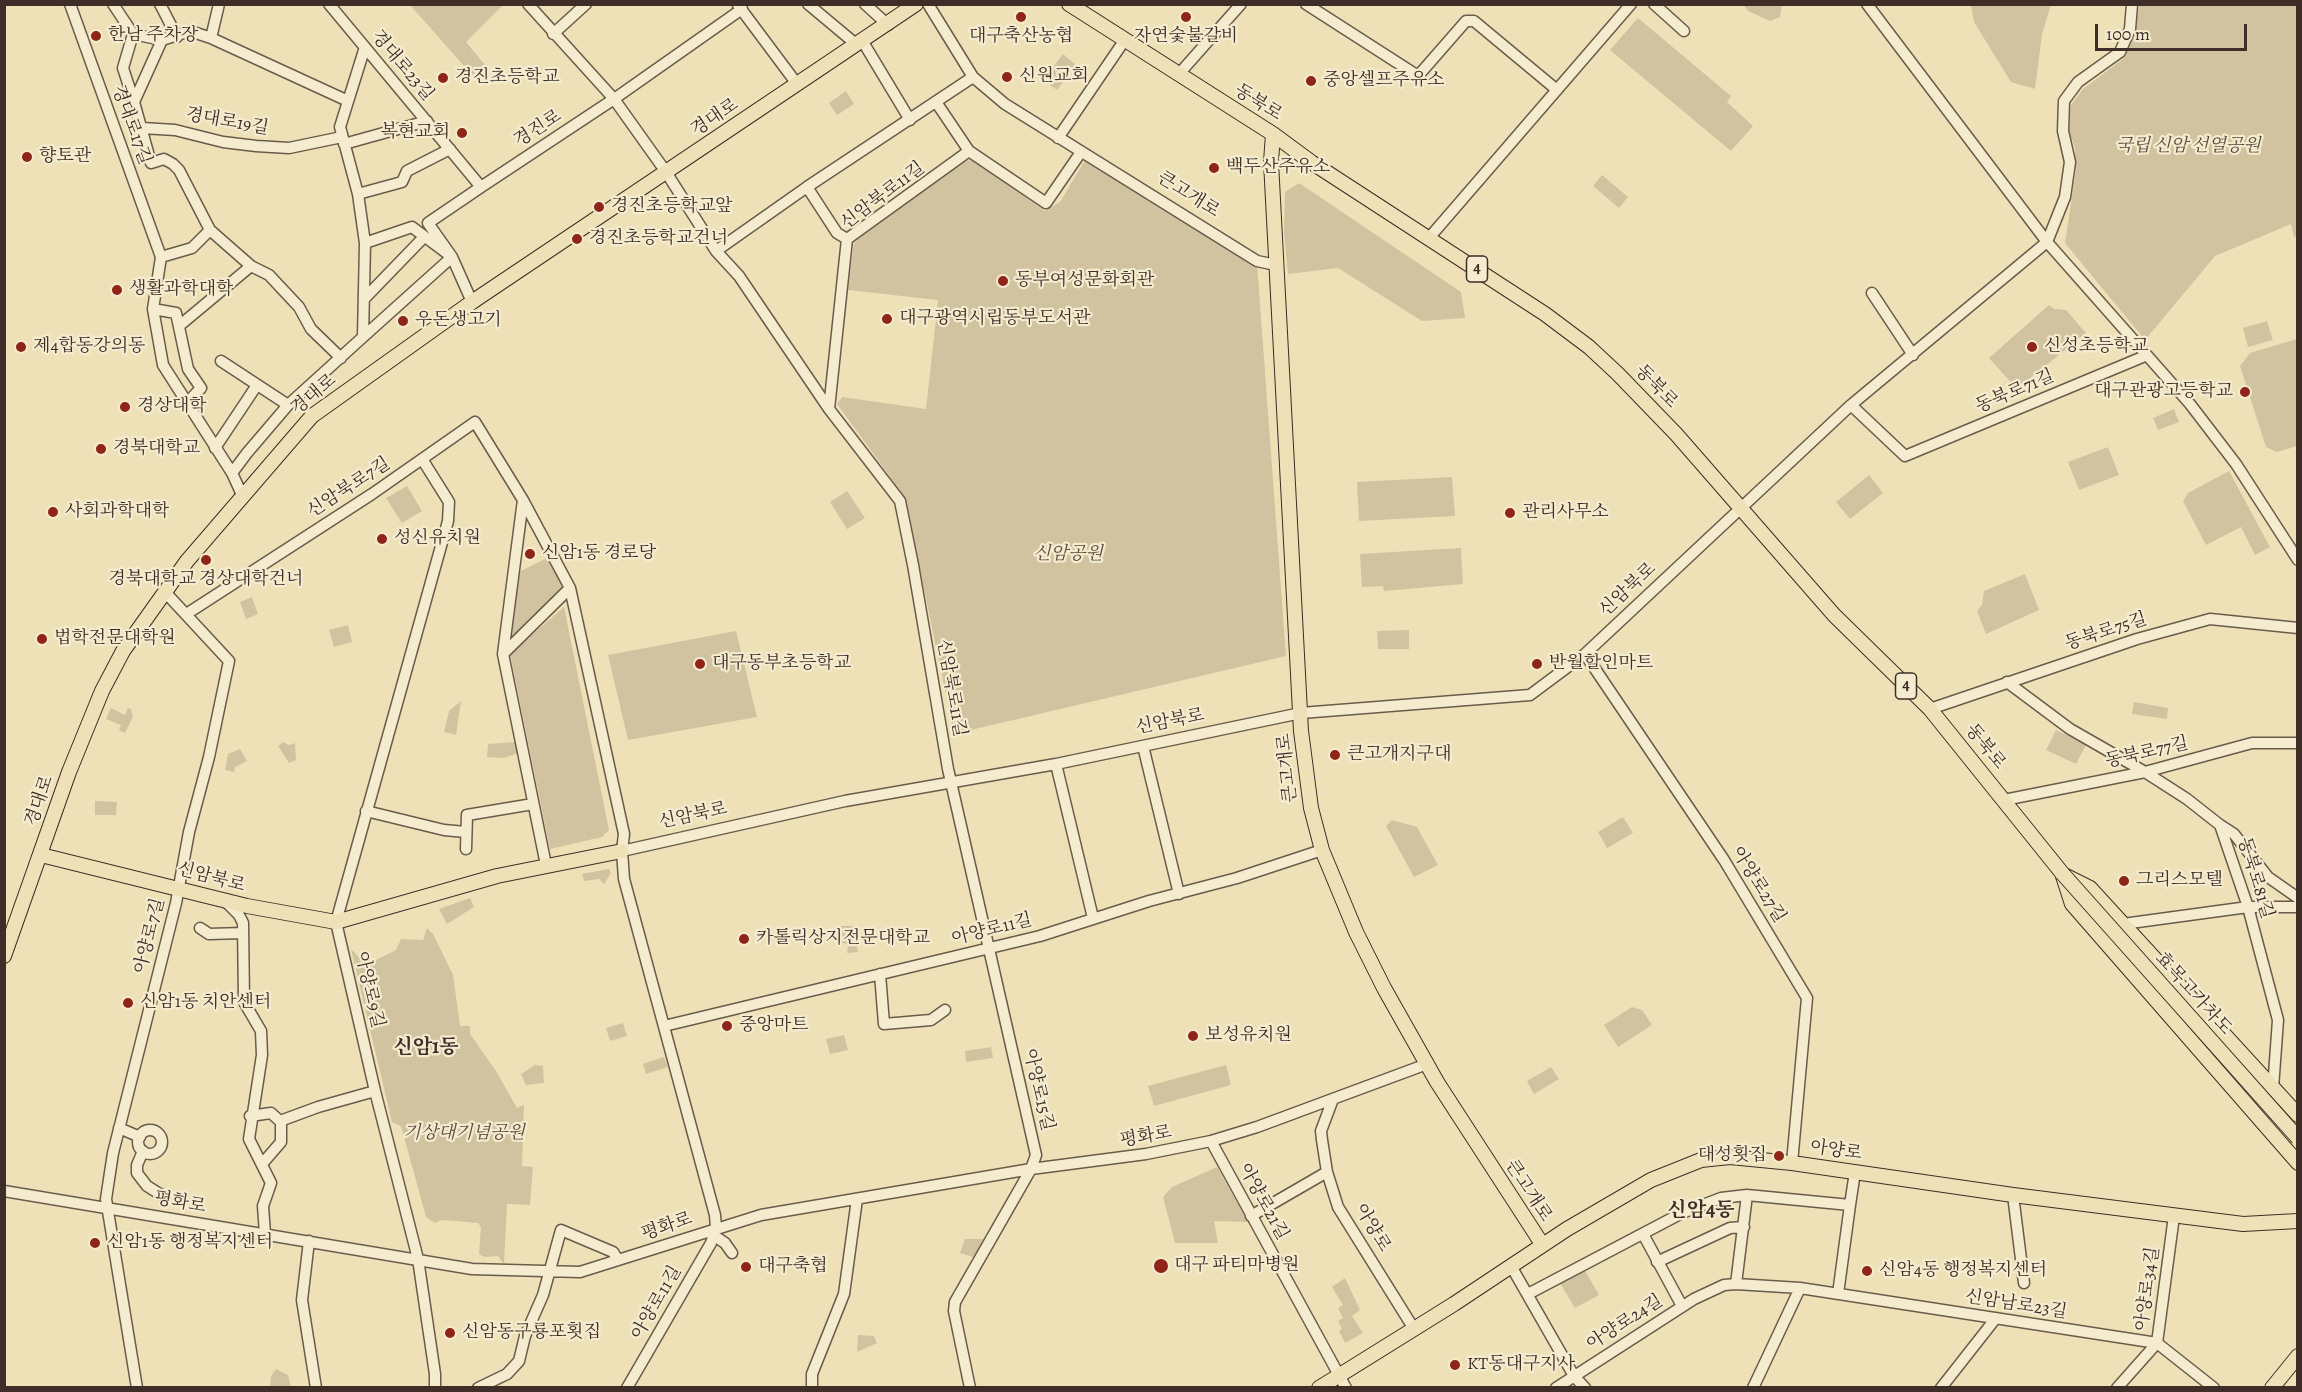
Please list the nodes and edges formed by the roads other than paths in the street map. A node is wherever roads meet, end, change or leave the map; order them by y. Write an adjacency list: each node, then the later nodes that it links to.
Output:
1 (70, 4): 50 (street, 경대로17길)
2 (112, 4): 22 (street)
3 (160, 4): 24 (street)
4 (219, 4): 25 (street)
5 (329, 4): 29 (street, 경대로23길)
6 (528, 4): 23 (street)
7 (586, 4): 23 (street)
8 (808, 4): 28 (street)
9 (865, 4): 20 (street)
10 (916, 4): 20 (main road, 경대로)
11 (928, 4): 31 (street)
12 (1069, 4): 27 (main road, 동북로 / 4)
13 (1241, 4): 30 (street)
14 (1306, 4): 33 (street)
15 (1631, 4): 33 (street)
16 (1654, 4): 21 (street)
17 (1866, 4): 59 (street)
18 (2132, 4): 59 (street)
19 (740, 7): 32 (street); 34 (street, 경진로)
20 (888, 25): 28 (main road, 경대로)
21 (1684, 31)
22 (133, 34): 26 (street); 36 (street)
23 (553, 34): 34 (street)
24 (177, 37): 25 (street); 26 (street)
25 (211, 38): 35 (street)
26 (162, 40): 36 (street)
27 (1124, 41): 30 (main road, 동북로 / 4); 43 (street)
28 (860, 43): 32 (main road, 경대로); 38 (street)
29 (365, 47): 35 (street); 39 (street, 경대로23길)
30 (1178, 75): 42 (main road, 동북로 / 4)
31 (973, 77): 37 (street); 43 (street)
32 (797, 84): 49 (main road, 경대로)
33 (1557, 90): 56 (street)
34 (614, 99): 49 (street); 51 (street, 경진로)
35 (348, 101): 44 (street)
36 (134, 102): 40 (street)
37 (936, 102): 38 (street); 46 (street)
38 (910, 120): 52 (street)
39 (427, 121): 41 (street, 경대로23길); 45 (street, 경대로23길)
40 (142, 128): 44 (street, 경대로19길); 48 (street)
41 (387, 132): 44 (street, 경대로19길)
42 (1273, 134): 56 (main road, 동북로 / 4); 63 (main road, 큰고개로)
43 (1058, 138): 47 (street)
44 (343, 141): 53 (street)
45 (450, 149): 51 (street, 경대로23길); 53 (street)
46 (969, 151): 47 (street); 57 (street, 신암북로11길)
47 (1081, 152): 63 (street, 큰고개로)
48 (151, 163): 50 (street); 54 (street)
49 (666, 172): 60 (street, 신암북로11길); 67 (main road, 경대로)
50 (131, 174): 62 (street, 경대로17길)
51 (481, 187): 61 (street)
52 (807, 187): 57 (street); 60 (street)
53 (358, 194): 58 (street)
54 (210, 230): 62 (street); 64 (street)
55 (424, 237): 58 (street); 61 (street); 66 (street)
56 (1429, 238): 85 (main road, 동북로 / 4)
57 (846, 239): 79 (street, 신암북로11길)
58 (365, 243): 66 (street)
59 (2047, 243): 71 (street); 72 (street)
60 (716, 251): 79 (street, 신암북로11길)
61 (452, 257): 67 (street); 70 (street)
62 (161, 258): 68 (street, 경대로17길)
63 (1276, 265): 95 (main road, 큰고개로)
64 (250, 266): 69 (street); 73 (street)
65 (1872, 293): 71 (street)
66 (365, 298): 70 (street)
67 (472, 302): 83 (main road, 경대로)
68 (153, 309): 69 (street); 76 (street, 경대로17길)
69 (179, 326): 76 (street)
70 (363, 337): 73 (street)
71 (1913, 355): 78 (street)
72 (2145, 356): 78 (street, 동북로71길); 86 (street)
73 (341, 358): 77 (street)
74 (222, 361): 75 (street)
75 (257, 385): 77 (street); 80 (street)
76 (187, 403): 80 (street, 경대로17길)
77 (288, 405): 82 (street)
78 (1851, 405): 85 (street)
79 (829, 409): 100 (street, 신암북로11길)
80 (215, 448): 82 (street, 경대로17길)
81 (422, 459): 84 (street, 신암북로7길); 89 (street, 신암북로7길); 103 (street, 아양로9길)
82 (232, 473): 83 (street)
83 (243, 497): 88 (main road, 경대로)
84 (523, 500): 87 (street, 신암북로7길); 91 (street)
85 (1739, 509): 92 (street, 신암북로); 94 (main road, 동북로 / 4)
86 (2298, 560)
87 (570, 588): 91 (street); 108 (street, 신암북로7길)
88 (165, 592): 89 (street); 109 (main road, 경대로)
89 (188, 613): 112 (street, 아양로7길)
90 (2298, 628): 93 (street, 동북로75길)
91 (502, 654): 102 (street)
92 (1585, 654): 95 (street, 신암북로); 141 (street, 아양로27길)
93 (2007, 682): 94 (street, 동북로75길); 99 (street, 동북로81길)
94 (1930, 709): 101 (main road, 동북로 / 4)
95 (1301, 713): 97 (street, 신암북로); 107 (main road, 큰고개로)
96 (2298, 743): 99 (street, 동북로77길)
97 (1143, 746): 98 (street, 신암북로); 113 (street)
98 (1056, 764): 100 (street, 신암북로); 118 (street)
99 (2145, 772): 101 (street, 동북로77길); 104 (street, 동북로81길)
100 (953, 782): 108 (street, 신암북로); 123 (street, 아양로15길)
101 (2004, 800): 111 (main road, 동북로 / 4)
102 (533, 804): 105 (street); 110 (street)
103 (366, 811): 105 (street); 119 (street, 아양로9길)
104 (2220, 825): 114 (street); 116 (street, 동북로81길)
105 (466, 832): 106 (street)
106 (466, 849)
107 (1322, 850): 113 (street, 아양로11길); 128 (main road, 큰고개로)
108 (622, 851): 110 (main road, 신암북로); 127 (street)
109 (41, 855): 112 (main road, 신암북로); 124 (main road, 경대로)
110 (546, 865): 119 (main road, 신암북로)
111 (2062, 873): 120 (main road); 136 (main road); 138 (main road, 효목고가차도 / 4, bridge)
112 (178, 887): 115 (main road, 신암북로); 135 (street, 아양로7길)
113 (1179, 894): 118 (street, 아양로11길)
114 (2298, 898)
115 (225, 901): 119 (main road, 신암북로); 122 (street)
116 (2248, 907): 117 (street); 120 (street); 129 (street, 동북로81길)
117 (2298, 907)
118 (1094, 918): 123 (street, 아양로11길)
119 (336, 922): 130 (street, 아양로9길)
120 (2123, 924): 129 (main road)
121 (200, 928): 122 (street)
122 (243, 933): 133 (street)
123 (989, 949): 125 (street, 아양로11길); 144 (street, 아양로15길)
124 (4, 957)
125 (880, 974): 126 (street); 127 (street, 아양로11길)
126 (945, 1010)
127 (664, 1026): 158 (street)
128 (1427, 1064): 131 (street, 평화로); 162 (main road, 큰고개로)
129 (2273, 1088): 132 (main road)
130 (375, 1091): 134 (street); 164 (street, 아양로9길)
131 (1333, 1099): 139 (street, 평화로); 145 (street)
132 (2297, 1114): 136 (main road)
133 (250, 1116): 134 (street); 143 (street)
134 (280, 1121): 143 (street)
135 (119, 1128): 137 (street); 153 (street, 아양로7길)
136 (2268, 1128): 142 (main road)
137 (140, 1137): 140 (street); 140 (street)
138 (2298, 1138)
139 (1211, 1142): 144 (street, 평화로); 154 (street, 아양로21길)
140 (143, 1151): 150 (street)
141 (1792, 1163): 146 (main road, 아양로); 162 (main road, 아양로)
142 (2298, 1163)
143 (262, 1164): 159 (street)
144 (1031, 1169): 151 (street, 평화로); 188 (street, 아양로15길)
145 (1327, 1172): 154 (street); 177 (street, 아양로)
146 (1855, 1172): 149 (main road, 아양로); 152 (street)
147 (4, 1191): 153 (street, 평화로)
148 (1747, 1195): 152 (street); 157 (street); 160 (street)
149 (2013, 1195): 155 (main road, 아양로); 169 (street)
150 (163, 1196)
151 (857, 1199): 158 (street, 평화로); 187 (street)
152 (1851, 1205): 173 (street)
153 (109, 1207): 159 (street, 평화로); 182 (street, 아양로7길)
154 (1251, 1216): 180 (street, 아양로21길)
155 (2174, 1216): 156 (main road, 아양로); 178 (street, 아양로34길)
156 (2298, 1221)
157 (1744, 1227): 166 (street); 170 (street)
158 (714, 1232): 163 (street); 165 (street, 평화로); 186 (street, 아양로11길)
159 (265, 1234): 161 (street, 평화로)
160 (1643, 1234): 166 (street); 172 (street)
161 (309, 1241): 164 (street, 평화로); 183 (street)
162 (1542, 1244): 167 (main road, 아양로)
163 (732, 1253)
164 (418, 1259): 168 (street, 평화로); 184 (street, 아양로9길)
165 (618, 1260): 168 (street, 평화로); 168 (street)
166 (1657, 1262): 175 (street)
167 (1511, 1266): 172 (street, 아양로24길); 177 (main road, 아양로)
168 (548, 1270): 185 (street)
169 (2024, 1283)
170 (1736, 1284): 171 (street, 신암남로23길); 174 (street, 신암남로23길)
171 (1800, 1288): 173 (street, 신암남로23길); 193 (street)
172 (1528, 1294): 181 (street, 아양로24길)
173 (1838, 1294): 176 (street, 신암남로23길)
174 (1694, 1299): 175 (street, 아양로24길)
175 (1682, 1306): 181 (street, 아양로24길)
176 (1996, 1318): 178 (street, 신암남로23길); 194 (street)
177 (1414, 1329): 180 (main road, 아양로)
178 (2157, 1343): 195 (street, 아양로34길); 196 (street, 신암남로23길)
179 (2298, 1356): 197 (main road)
180 (1339, 1373): 189 (main road, 아양로); 190 (street, 아양로21길)
181 (1574, 1376): 191 (street, 아양로24길); 192 (street, 아양로24길)
182 (137, 1388)
183 (315, 1388)
184 (435, 1388)
185 (478, 1388)
186 (627, 1388)
187 (812, 1388)
188 (969, 1388)
189 (1319, 1388)
190 (1346, 1388)
191 (1557, 1388)
192 (1585, 1388)
193 (1753, 1388)
194 (1941, 1388)
195 (2117, 1388)
196 (2214, 1388)
197 (2272, 1388)

